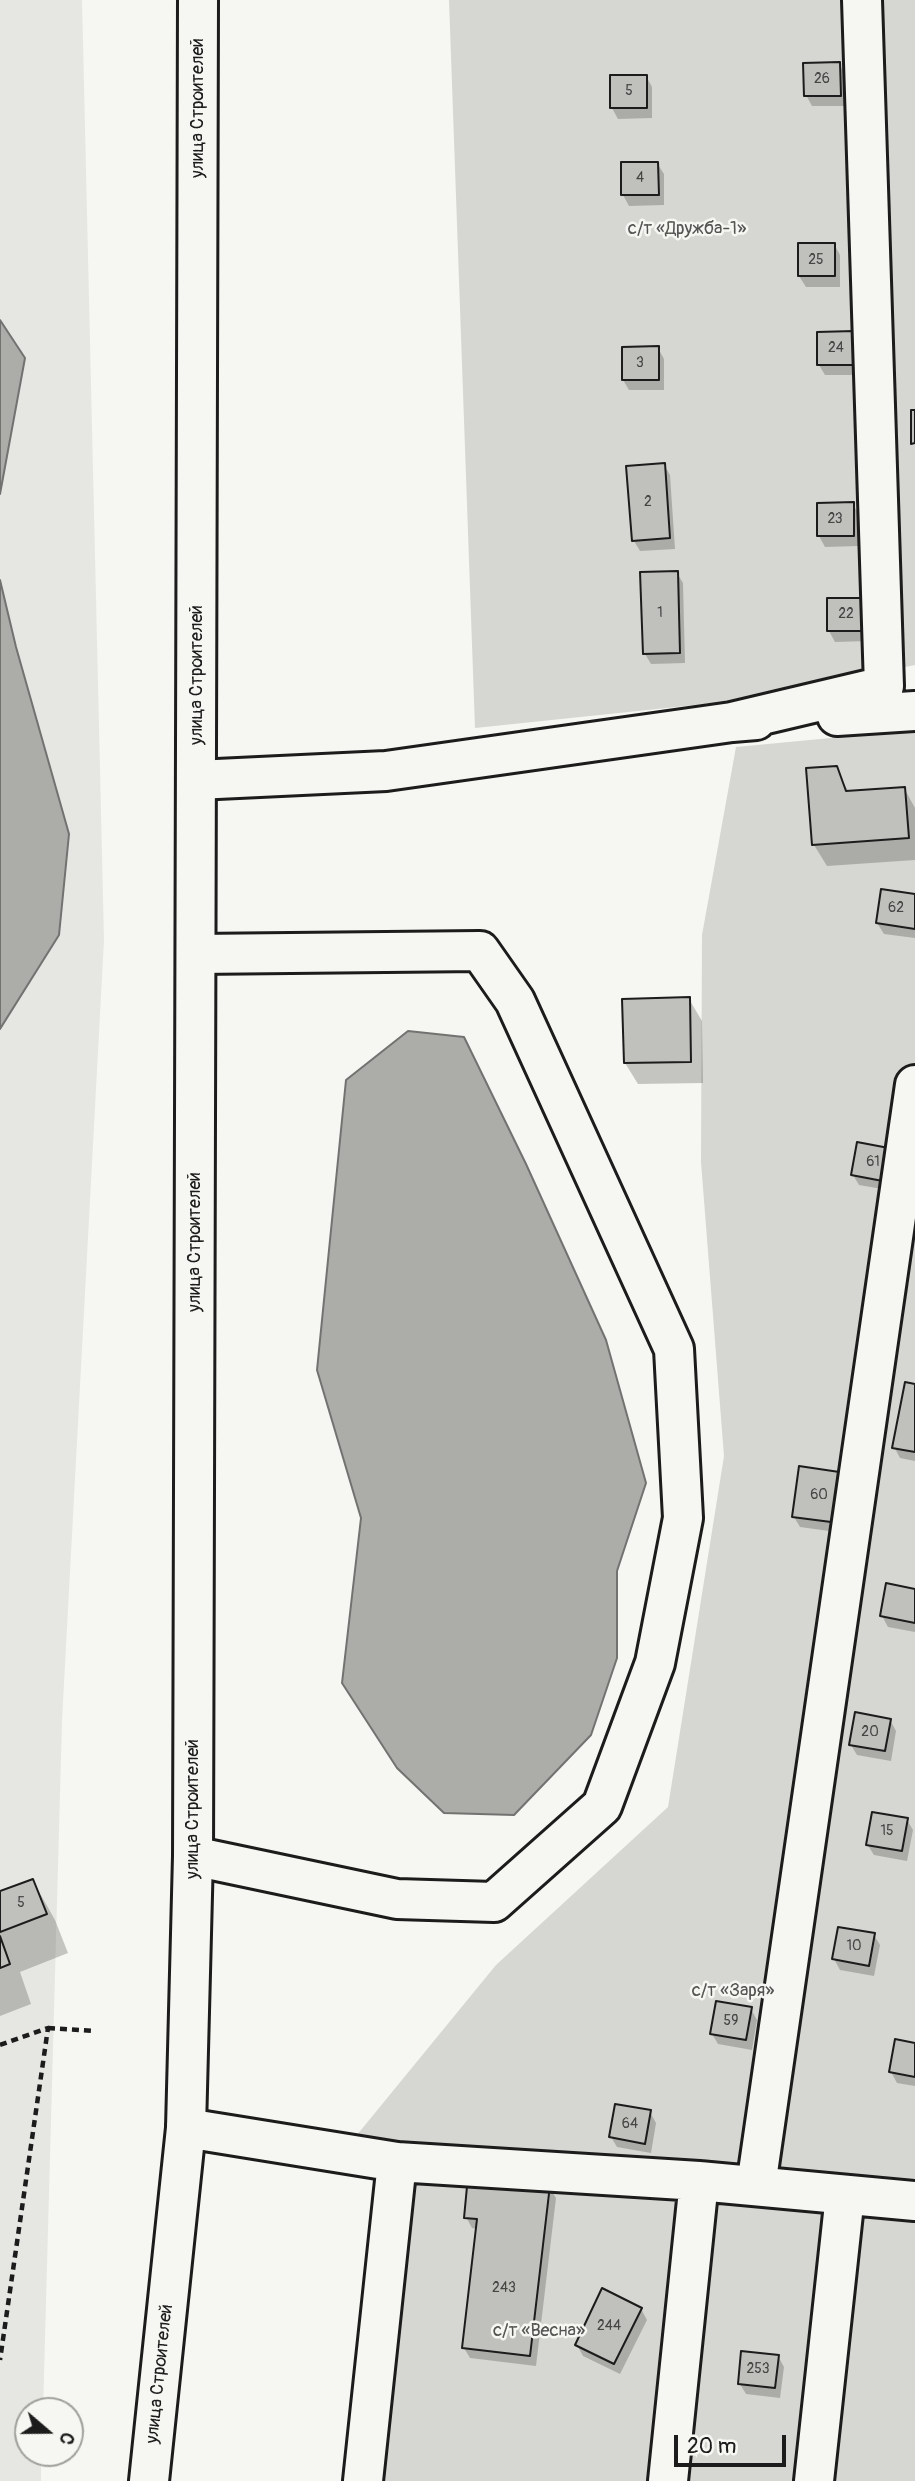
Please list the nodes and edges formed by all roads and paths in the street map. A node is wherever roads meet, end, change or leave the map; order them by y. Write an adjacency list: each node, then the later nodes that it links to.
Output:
1 (198, 0): 6 (main road, улица Строителей)
2 (862, 0): 3 (main road)
3 (899, 683): 5 (main road)
4 (915, 711): 5 (main road)
5 (732, 722): 6 (main road)
6 (196, 780): 7 (main road, улица Строителей)
7 (195, 954): 9 (main road, улица Строителей); 9 (main road)
8 (915, 1085): 16 (main road)
9 (193, 1856): 13 (main road, улица Строителей)
10 (48, 2028): 11 (path); 12 (path); 19 (path)
11 (94, 2031)
12 (0, 2045)
13 (186, 2128): 14 (main road); 20 (main road, улица Строителей)
14 (397, 2162): 15 (main road); 21 (main road)
15 (699, 2181): 16 (main road); 22 (main road)
16 (756, 2186): 17 (main road)
17 (845, 2195): 18 (main road); 23 (main road)
18 (915, 2201)
19 (0, 2360)
20 (149, 2481)
21 (363, 2481)
22 (668, 2481)
23 (814, 2481)

